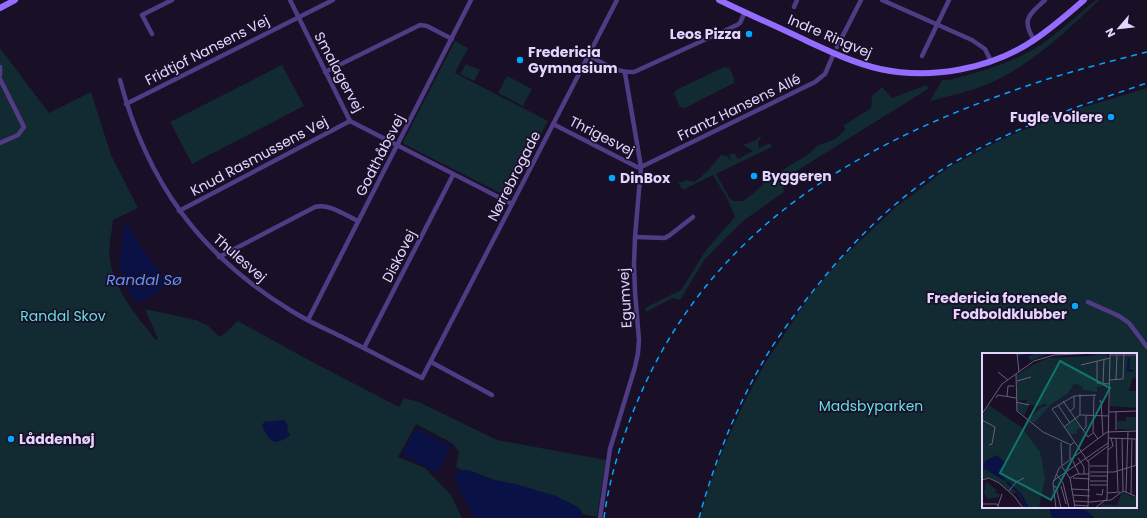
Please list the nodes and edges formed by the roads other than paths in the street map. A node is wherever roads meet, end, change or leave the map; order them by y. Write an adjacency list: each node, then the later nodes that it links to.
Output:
1 (15, 0): 15 (street)
2 (172, 0): 19 (street)
3 (290, 0): 17 (street, Smalagervej)
4 (333, 0): 17 (street, Fridtjof Nansens Vej)
5 (471, 0): 20 (street, Godthåbsvej)
6 (617, 0): 24 (street, Nørrebrogade)
7 (719, 0): 16 (street, Indre Ringvej)
8 (797, 0): 14 (street)
9 (861, 0): 22 (street)
10 (882, 0): 18 (street)
11 (949, 0): 18 (street)
12 (1045, 0): 21 (street)
13 (1084, 0): 21 (street, Indre Ringvej)
14 (794, 6)
15 (0, 8)
16 (745, 12): 23 (street, Indre Ringvej); 29 (street)
17 (298, 17): 28 (street, Smalagervej); 33 (street, Fridtjof Nansens Vej)
18 (937, 24): 25 (street); 26 (street)
19 (152, 34)
20 (452, 38): 28 (street); 37 (street, Godthåbsvej)
21 (1034, 40): 26 (street, Indre Ringvej)
22 (838, 47)
23 (834, 53): 26 (street, Indre Ringvej); 38 (street, Frantz Hansens Allé)
24 (588, 55): 29 (street); 35 (street, Nørrebrogade)
25 (922, 56)
26 (991, 61)
27 (0, 67): 30 (street)
28 (326, 72): 34 (street, Smalagervej)
29 (625, 73): 38 (street, Egumvej)
30 (0, 75)
31 (0, 79): 36 (street)
32 (120, 80): 33 (street, Thulesvej)
33 (126, 104): 41 (street, Thulesvej)
34 (350, 121): 37 (street, Smalagervej); 41 (street, Knud Rasmussens Vej)
35 (553, 124): 38 (street, Thrigesvej); 40 (street, Nørrebrogade)
36 (0, 143)
37 (397, 145): 39 (street, Smalagervej); 43 (street, Godthåbsvej)
38 (641, 167): 44 (street, Egumvej)
39 (453, 174): 40 (street, Smalagervej); 49 (street, Diskovej)
40 (512, 204): 50 (street, Nørrebrogade)
41 (179, 211): 45 (street, Thulesvej)
42 (693, 217): 44 (street)
43 (358, 221): 45 (street); 47 (street, Godthåbsvej)
44 (635, 237): 53 (street, Egumvej)
45 (219, 257): 47 (street, Thulesvej)
46 (1088, 302): 48 (street)
47 (308, 320): 49 (street, Thulesvej)
48 (1147, 347)
49 (364, 348): 51 (street, Thulesvej)
50 (431, 362): 51 (street, Nørrebrogade); 52 (street)
51 (422, 378)
52 (492, 395)
53 (600, 518)

